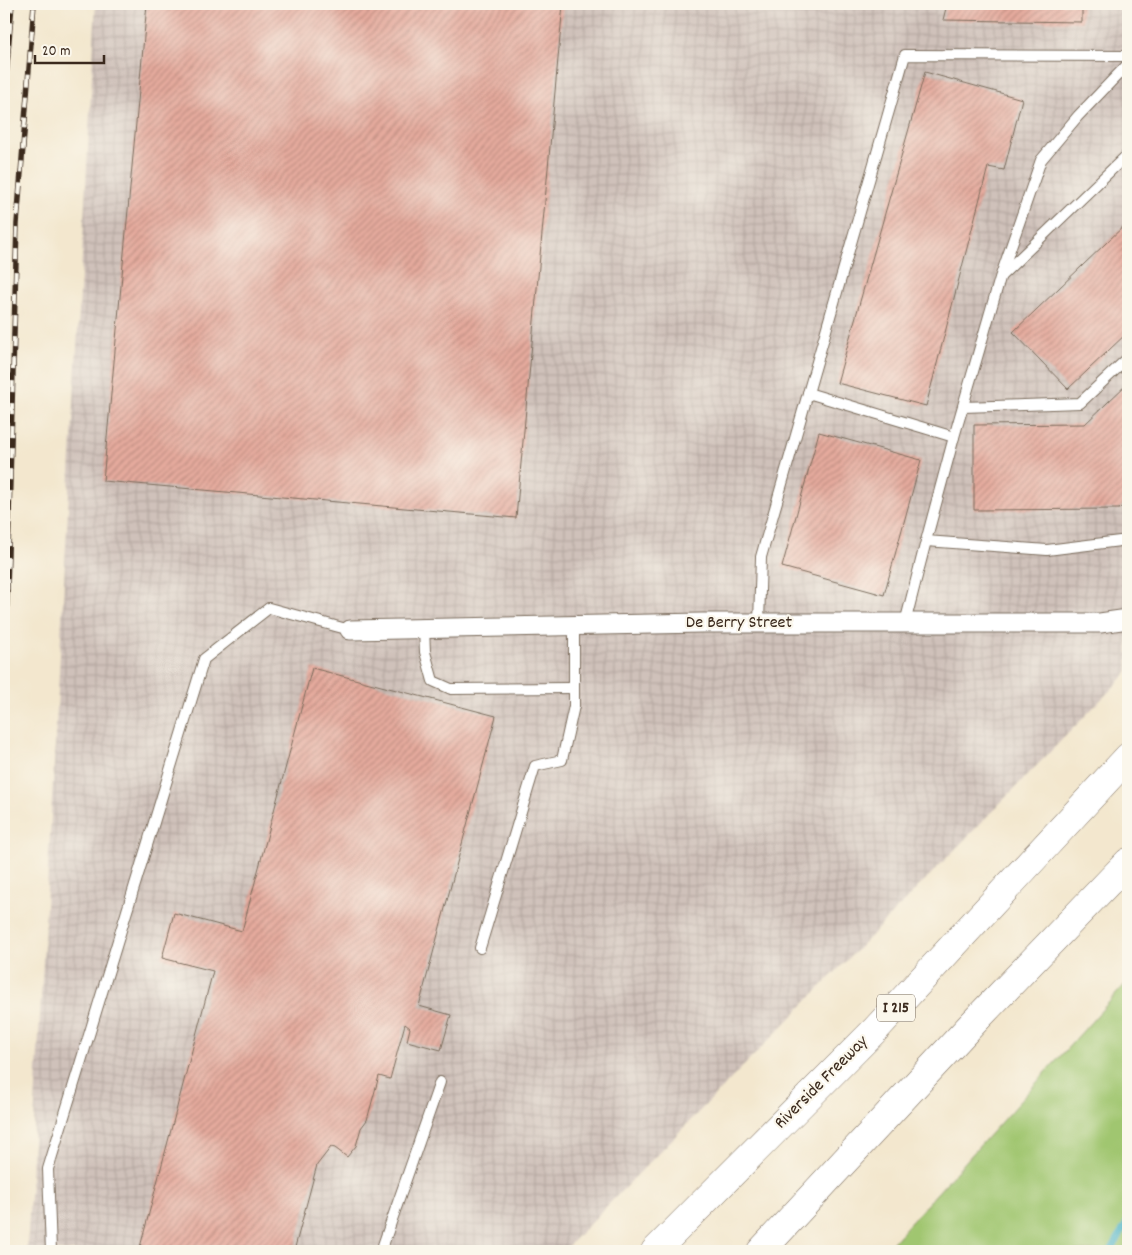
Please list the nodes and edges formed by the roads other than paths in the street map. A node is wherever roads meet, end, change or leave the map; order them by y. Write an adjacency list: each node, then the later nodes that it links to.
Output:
1 (1128, 56): 6 (lane)
2 (1128, 64): 4 (lane)
3 (1128, 154): 4 (lane)
4 (1000, 278): 7 (lane)
5 (1128, 358): 7 (lane)
6 (808, 393): 8 (lane); 12 (lane)
7 (963, 407): 8 (lane)
8 (954, 437): 10 (lane)
9 (1128, 540): 10 (lane)
10 (926, 542): 13 (lane)
11 (1128, 618): 13 (street, De Berry Street)
12 (759, 623): 13 (street, De Berry Street); 14 (street, De Berry Street)
13 (905, 623)
14 (574, 626): 15 (street, De Berry Street); 17 (lane)
15 (424, 629): 16 (street, De Berry Street); 17 (lane)
16 (350, 630): 22 (lane)
17 (573, 688): 20 (lane)
18 (1128, 757): 24 (highway, Riverside Freeway / I 215)
19 (1128, 862): 25 (highway)
20 (480, 948)
21 (440, 1082): 23 (lane)
22 (51, 1251)
23 (381, 1251)
24 (655, 1251)
25 (761, 1251)

